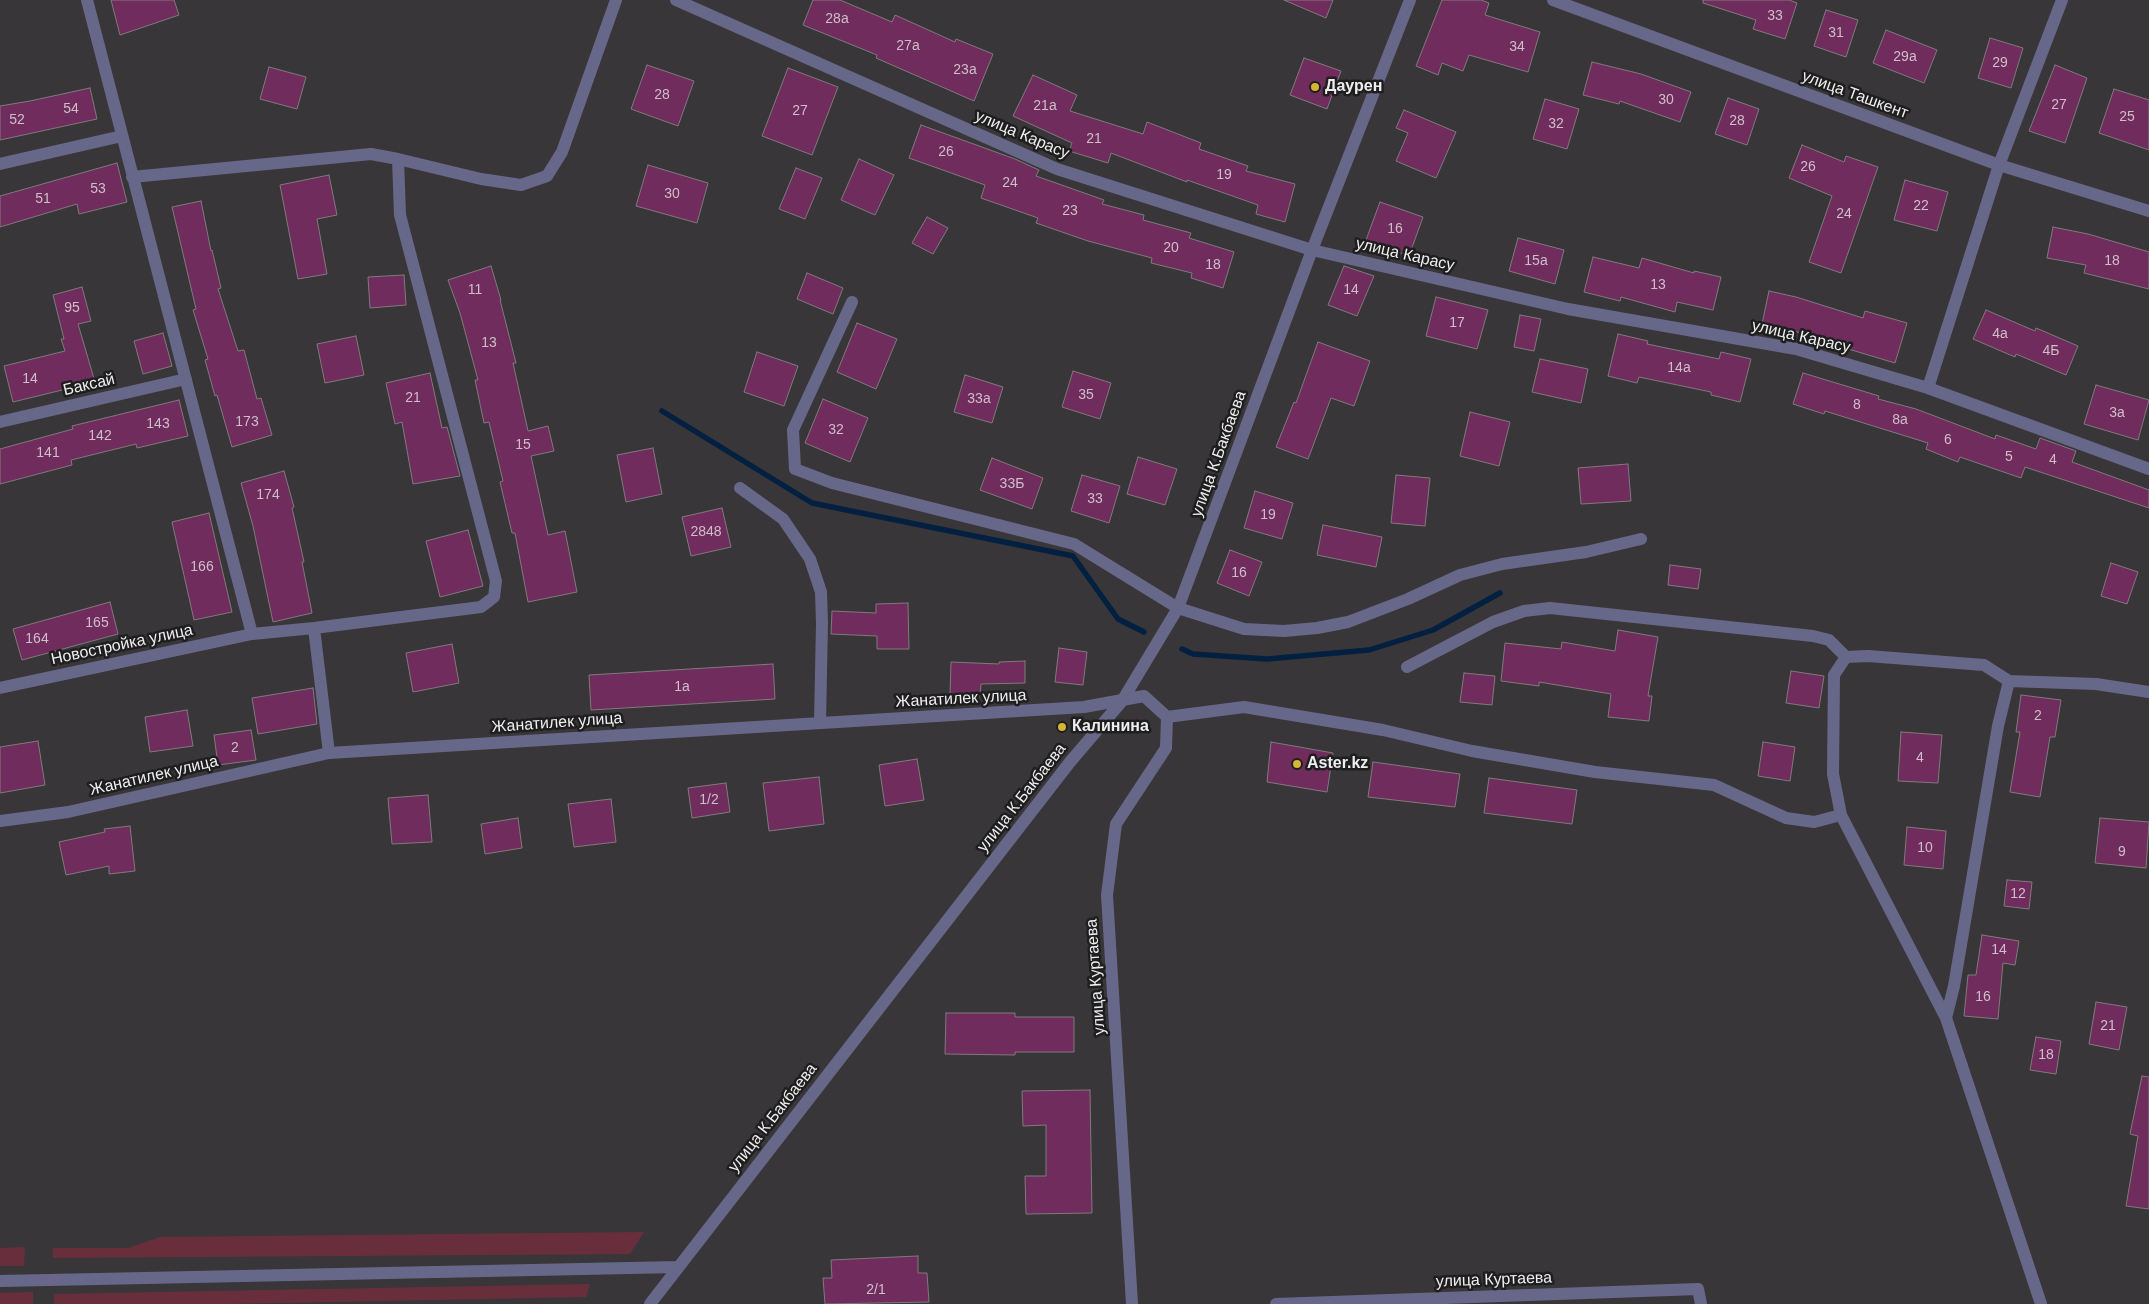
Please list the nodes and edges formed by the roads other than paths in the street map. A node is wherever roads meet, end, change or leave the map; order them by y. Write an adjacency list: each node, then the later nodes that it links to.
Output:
1 (87, 0): 7 (street)
2 (616, 0): 8 (street)
3 (676, 0): 13 (street, улица Карасу)
4 (1410, 0): 13 (street, улица К.Бакбаева)
5 (1553, 0): 10 (street, улица Ташкент)
6 (2062, 0): 10 (street)
7 (122, 136): 9 (street); 11 (street)
8 (398, 158): 11 (street); 22 (street, Новостройка улица)
9 (0, 164)
10 (1999, 165): 12 (street, улица Ташкент); 16 (street)
11 (132, 177): 15 (street)
12 (2149, 210)
13 (1312, 250): 16 (street, улица Карасу); 21 (street, улица К.Бакбаева)
14 (852, 302): 21 (street)
15 (186, 379): 17 (street, Баксай); 23 (street)
16 (1928, 388): 18 (street, улица Карасу)
17 (0, 422)
18 (2149, 469)
19 (740, 488): 31 (street)
20 (1641, 539): 21 (street)
21 (1178, 608): 29 (street, улица К.Бакбаева)
22 (314, 628): 23 (street, Новостройка улица); 32 (street)
23 (252, 634): 27 (street, Новостройка улица)
24 (1846, 657): 25 (street); 26 (street); 33 (street)
25 (1407, 667)
26 (2009, 681): 28 (street); 35 (street)
27 (0, 688)
28 (2149, 692)
29 (1122, 701): 30 (street); 31 (street, Жанатилек улица); 36 (street, улица К.Бакбаева)
30 (1167, 717): 33 (street); 39 (street, улица Куртаева)
31 (820, 723): 32 (street, Жанатилек улица)
32 (330, 753): 34 (street, Жанатилек улица)
33 (1841, 814): 35 (street)
34 (0, 821)
35 (1946, 1018): 42 (street)
36 (678, 1267): 37 (street); 38 (street, улица К.Бакбаева)
37 (0, 1280)
38 (650, 1304)
39 (1132, 1304)
40 (1276, 1304): 41 (street, улица Куртаева)
41 (1701, 1304)
42 (2042, 1304)

